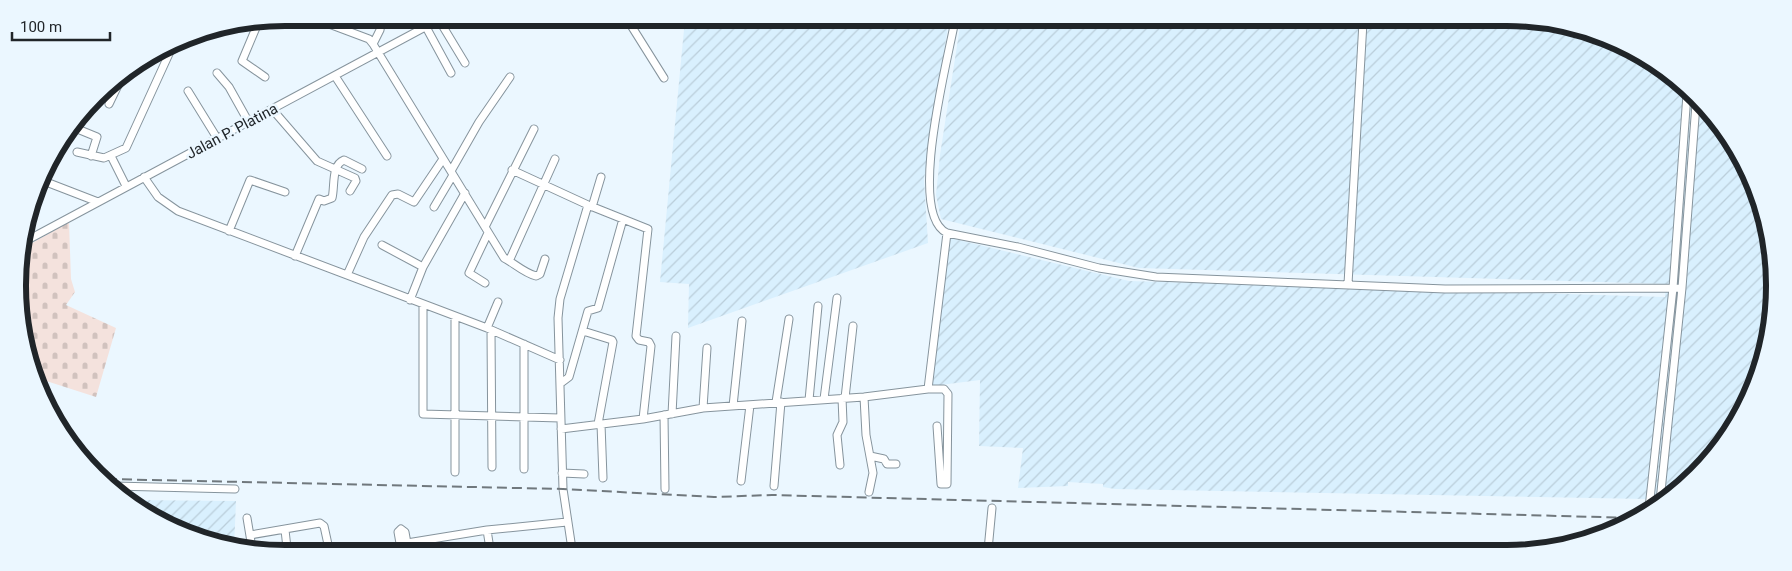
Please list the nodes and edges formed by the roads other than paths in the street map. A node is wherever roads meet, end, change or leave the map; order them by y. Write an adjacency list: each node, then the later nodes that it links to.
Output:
1 (334, 26): 9 (street)
2 (381, 26): 9 (street)
3 (444, 26): 12 (street)
4 (631, 26): 18 (street)
5 (954, 26): 53 (street)
6 (1363, 26): 62 (street)
7 (426, 27): 10 (street, Jalan P. Platina); 14 (street)
8 (256, 28): 16 (street)
9 (374, 44): 10 (street)
10 (379, 52): 15 (street, Jalan P. Platina); 33 (street)
11 (169, 54): 31 (street)
12 (465, 63)
13 (217, 73): 25 (street)
14 (451, 73)
15 (335, 76): 23 (street, Jalan P. Platina); 32 (street)
16 (265, 77)
17 (510, 77): 38 (street)
18 (664, 78)
19 (115, 91): 22 (street)
20 (188, 91): 28 (street)
21 (1687, 99): 63 (street)
22 (109, 104)
23 (272, 109): 25 (street, Jalan P. Platina); 36 (street)
24 (1696, 109): 64 (street)
25 (248, 121): 28 (street, Jalan P. Platina)
26 (534, 129): 37 (street)
27 (79, 130): 30 (street)
28 (217, 138): 40 (street, Jalan P. Platina)
29 (77, 152): 30 (street)
30 (91, 156): 31 (street)
31 (111, 156): 43 (street)
32 (387, 156)
33 (443, 159): 38 (street); 60 (street)
34 (555, 159): 42 (street)
35 (362, 169): 36 (street)
36 (336, 170): 44 (street); 56 (street)
37 (512, 170): 42 (street); 51 (street)
38 (452, 173): 46 (street); 49 (street)
39 (601, 176): 48 (street)
40 (144, 177): 43 (street, Jalan P. Platina); 52 (street)
41 (48, 183): 47 (street)
42 (544, 185): 48 (street); 57 (street)
43 (126, 186): 47 (street, Jalan P. Platina)
44 (350, 191)
45 (285, 192): 52 (street)
46 (466, 193): 51 (street); 59 (street)
47 (98, 202): 54 (street, Jalan P. Platina)
48 (590, 206): 50 (street); 79 (street)
49 (434, 207)
50 (623, 219): 75 (street); 95 (street)
51 (487, 230): 57 (street); 61 (street)
52 (229, 232): 56 (street)
53 (947, 233): 62 (street); 81 (street)
54 (30, 238)
55 (382, 246): 59 (street)
56 (295, 256): 60 (street)
57 (510, 259): 58 (street)
58 (545, 259)
59 (423, 267): 66 (street)
60 (346, 276): 66 (street)
61 (485, 283)
62 (1348, 284): 63 (street)
63 (1673, 288): 64 (street); 115 (street)
64 (1682, 288): 114 (street)
65 (837, 298): 84 (street)
66 (410, 300): 68 (street)
67 (498, 302): 74 (street)
68 (423, 305): 70 (street); 90 (street)
69 (818, 306): 85 (street)
70 (455, 317): 74 (street); 90 (street)
71 (789, 319): 86 (street)
72 (742, 321): 88 (street)
73 (853, 326): 83 (street)
74 (489, 329): 77 (street); 92 (street)
75 (583, 331): 80 (street); 96 (street)
76 (676, 336): 91 (street)
77 (524, 344): 79 (street); 93 (street)
78 (707, 348): 89 (street)
79 (560, 360): 80 (street)
80 (560, 383): 94 (street)
81 (928, 389): 82 (street); 97 (street)
82 (864, 397): 83 (street); 99 (street)
83 (844, 398): 84 (street); 101 (street)
84 (824, 399): 85 (street)
85 (809, 400): 86 (street)
86 (779, 402): 87 (street); 110 (street)
87 (750, 405): 88 (street); 108 (street)
88 (733, 406): 89 (street)
89 (703, 408): 91 (street)
90 (456, 414): 92 (street); 104 (street)
91 (668, 414): 95 (street); 112 (street)
92 (491, 416): 93 (street); 102 (street)
93 (523, 418): 94 (street); 103 (street)
94 (560, 418): 98 (street)
95 (643, 419): 96 (street)
96 (600, 424): 98 (street); 107 (street)
97 (937, 426)
98 (561, 430): 105 (street)
99 (870, 456): 100 (street); 113 (street)
100 (896, 464)
101 (840, 465)
102 (492, 467)
103 (524, 469)
104 (455, 472)
105 (562, 473): 106 (street); 118 (street)
106 (584, 474)
107 (603, 478)
108 (741, 481)
109 (122, 486): 111 (street)
110 (774, 486)
111 (235, 489)
112 (665, 489)
113 (869, 492)
114 (1661, 493)
115 (1651, 501)
116 (992, 508): 128 (street)
117 (247, 518): 121 (street)
118 (567, 522): 120 (street); 127 (street)
119 (285, 530): 121 (street); 123 (street); 124 (street)
120 (487, 530): 125 (street); 126 (street)
121 (250, 535): 122 (street)
122 (251, 543)
123 (287, 545)
124 (328, 545)
125 (415, 545)
126 (489, 545)
127 (571, 545)
128 (988, 545)

